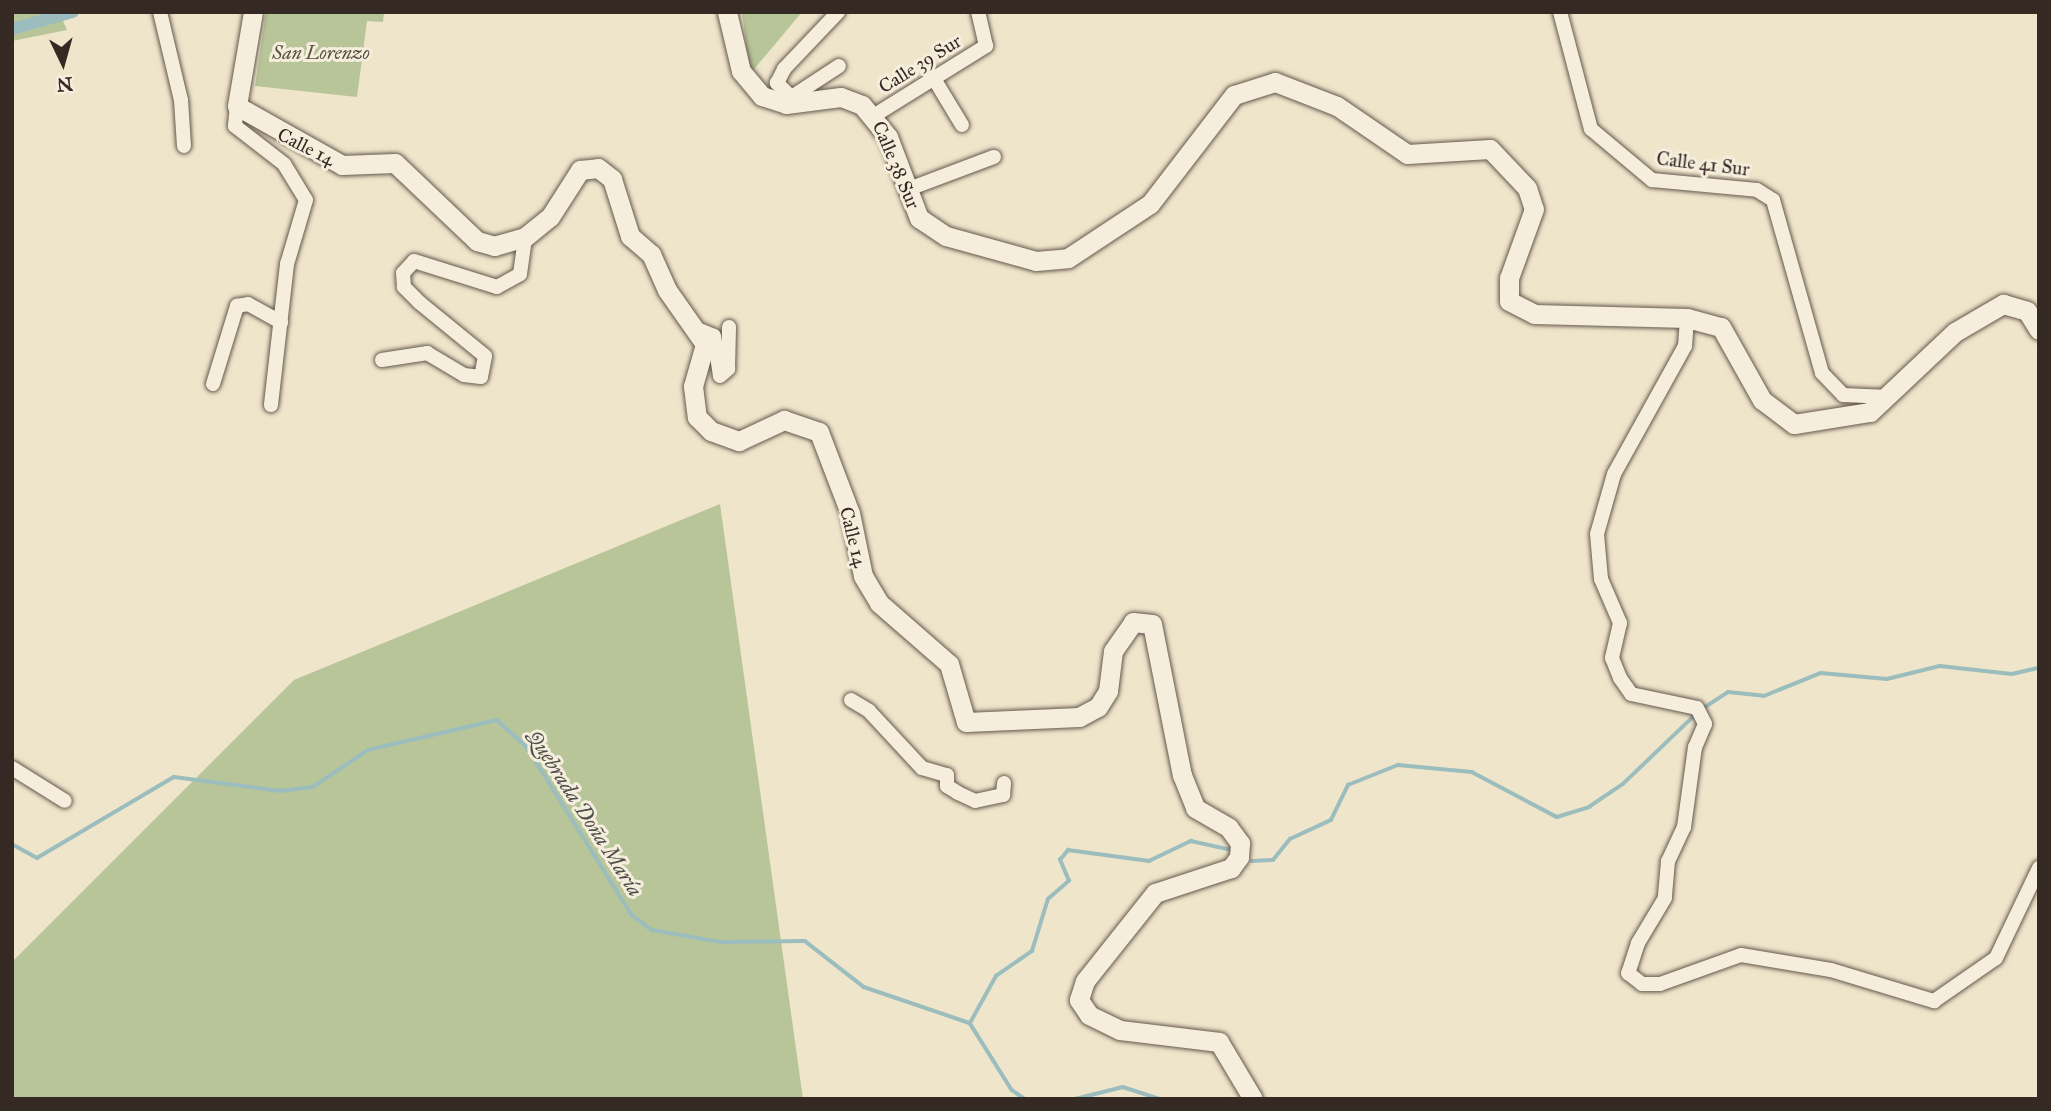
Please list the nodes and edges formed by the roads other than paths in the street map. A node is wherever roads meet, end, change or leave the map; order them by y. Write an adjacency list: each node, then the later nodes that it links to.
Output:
1 (160, 12): 13 (street)
2 (253, 12): 10 (street)
3 (727, 12): 9 (street)
4 (838, 12): 9 (street)
5 (978, 12): 8 (street, Calle 39 Sur)
6 (1560, 12): 24 (street, Calle 41 Sur)
7 (839, 66): 9 (street)
8 (933, 77): 11 (street, Calle 39 Sur); 12 (street)
9 (786, 102): 11 (street, Calle 38 Sur)
10 (237, 106): 16 (street, Calle 14); 18 (street)
11 (875, 115): 15 (street, Calle 38 Sur)
12 (962, 125)
13 (184, 146)
14 (994, 157): 15 (street)
15 (906, 190): 17 (street, Calle 38 Sur)
16 (525, 237): 20 (street, Calle 14); 22 (street)
17 (1687, 318): 24 (street); 30 (street)
18 (281, 322): 23 (street); 25 (street)
19 (729, 327): 20 (street)
20 (697, 329): 31 (street, Calle 14)
21 (2039, 330): 24 (street)
22 (382, 360)
23 (213, 384)
24 (1889, 397)
25 (271, 405)
26 (851, 701): 28 (street)
27 (12, 768): 29 (street)
28 (1004, 783)
29 (65, 800)
30 (2039, 868)
31 (1253, 1099)

